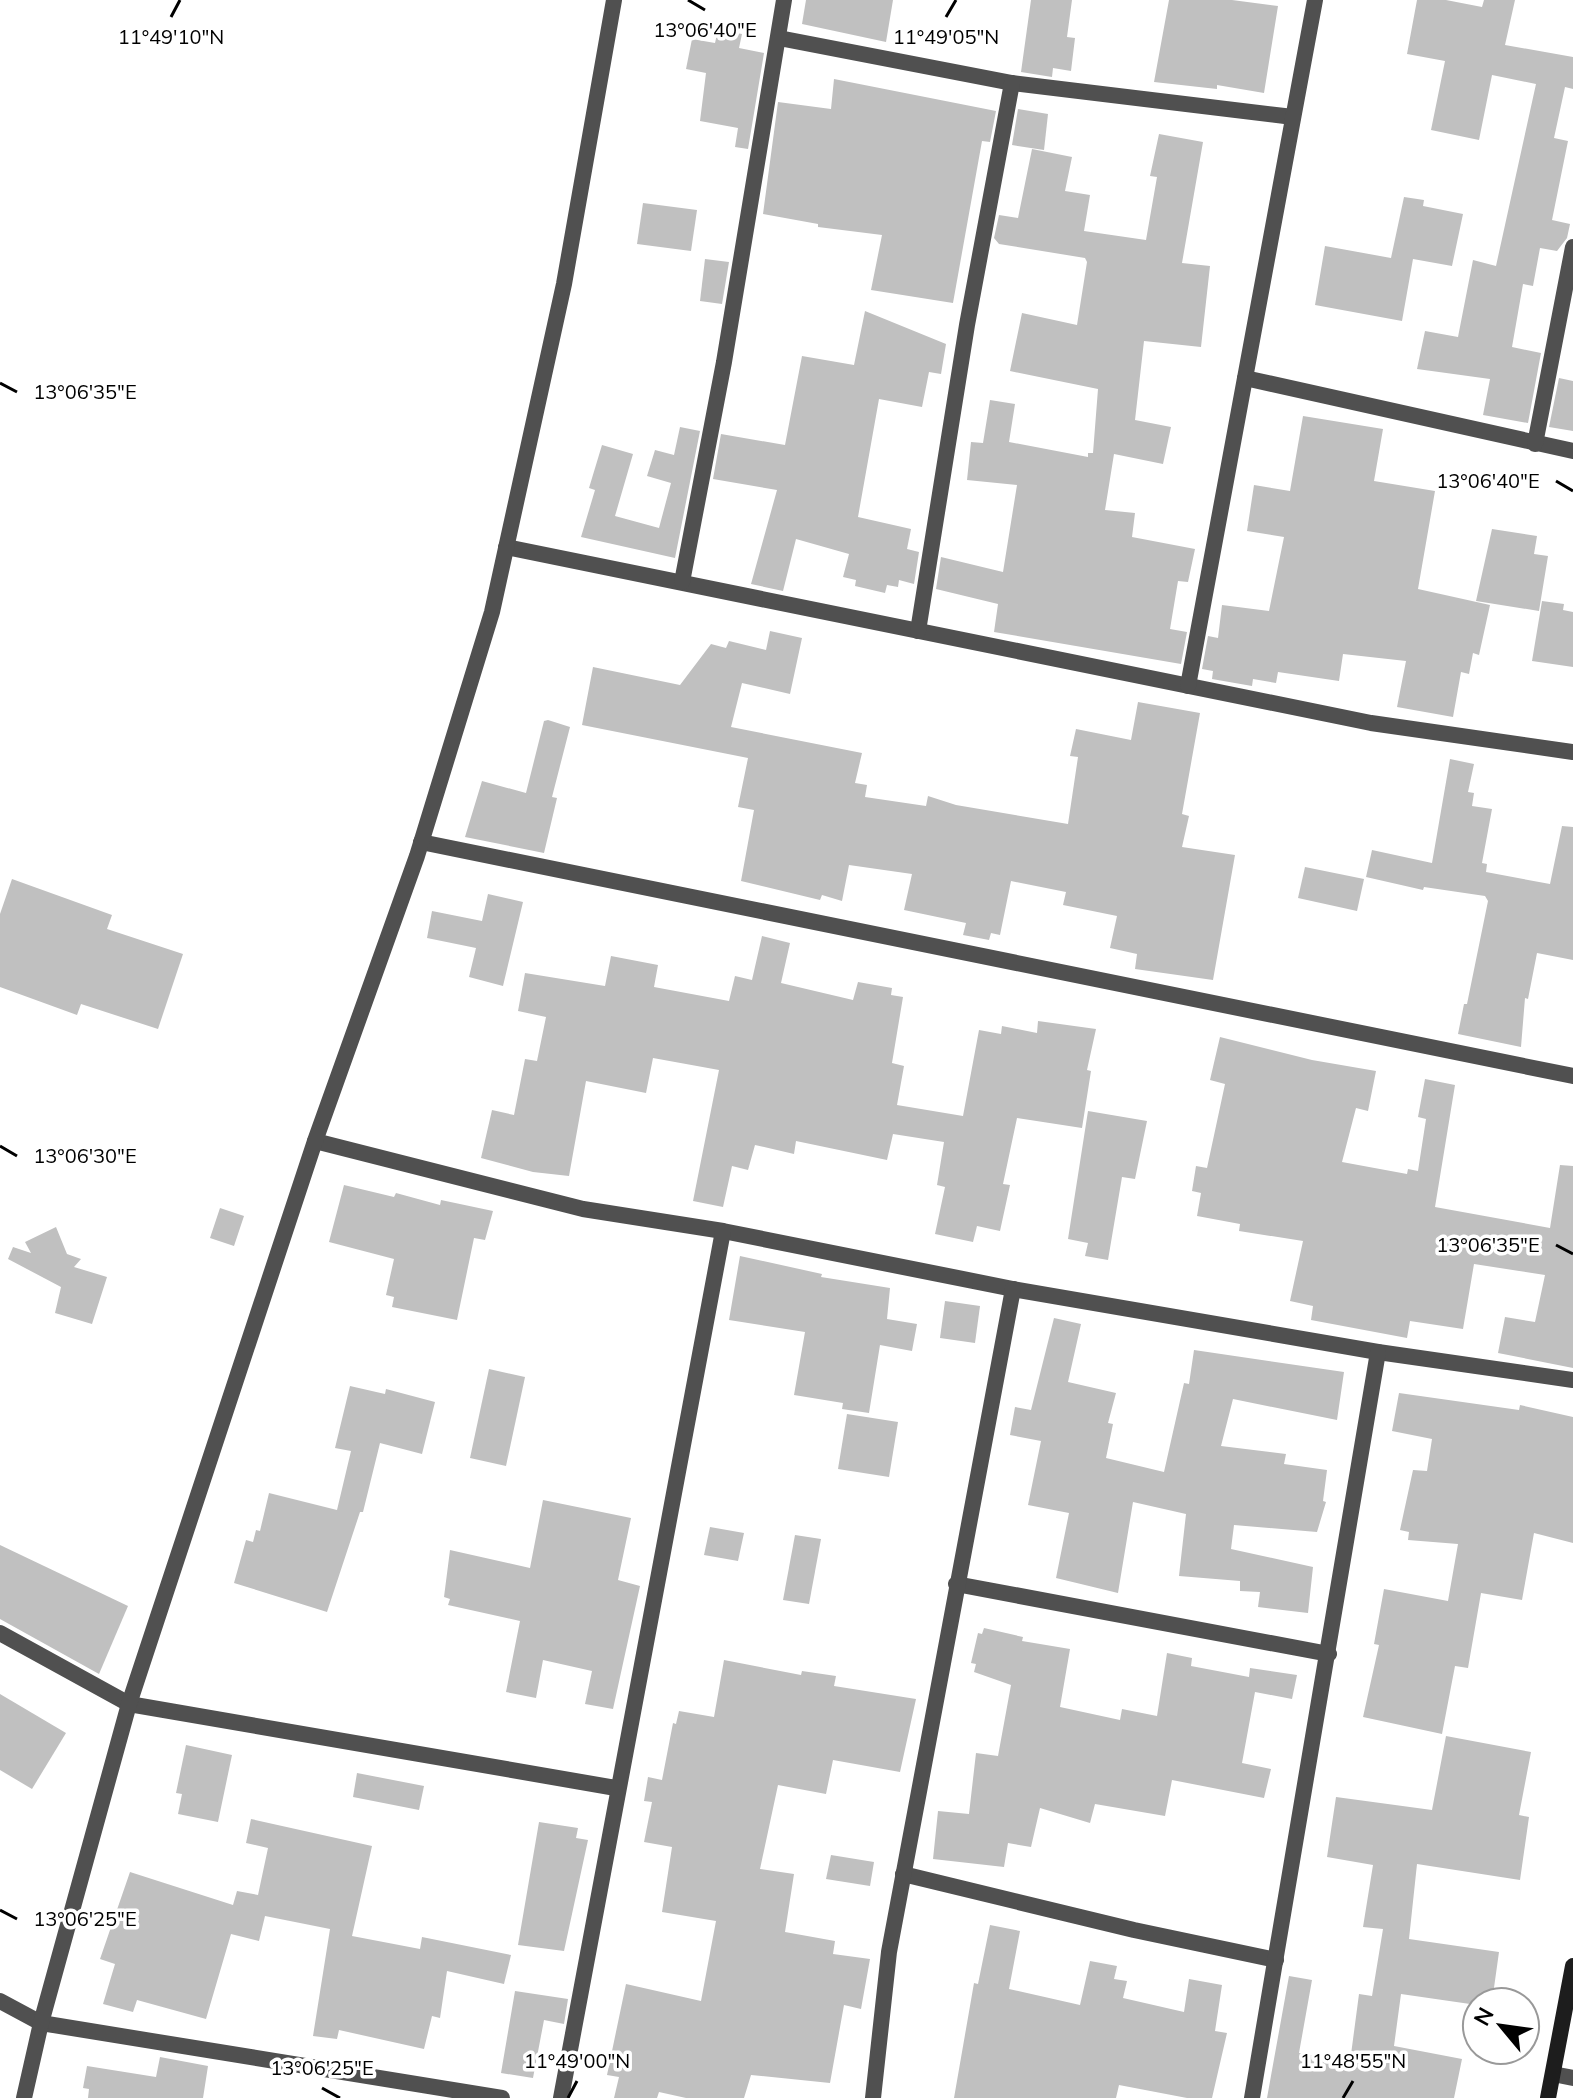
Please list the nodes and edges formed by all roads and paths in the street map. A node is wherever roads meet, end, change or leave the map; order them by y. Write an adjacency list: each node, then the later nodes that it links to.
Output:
1 (614, 0): 11 (street)
2 (784, 0): 4 (street)
3 (1315, 0): 6 (street)
4 (779, 38): 5 (street); 12 (street)
5 (1012, 83): 6 (street); 13 (street)
6 (1293, 117): 8 (street)
7 (1573, 247): 9 (street)
8 (1245, 378): 9 (street); 14 (street)
9 (1535, 444): 10 (street)
10 (1573, 451)
11 (506, 547): 12 (street); 16 (street)
12 (682, 582): 13 (street)
13 (918, 631): 14 (street)
14 (1188, 686): 15 (street)
15 (1573, 752)
16 (421, 842): 17 (street); 18 (street)
17 (1573, 1076)
18 (315, 1141): 19 (street); 26 (street)
19 (723, 1231): 20 (street); 27 (street)
20 (1013, 1289): 21 (street); 23 (street)
21 (1378, 1352): 22 (street); 25 (street)
22 (1573, 1380)
23 (956, 1584): 25 (street); 28 (street)
24 (0, 1633): 26 (street)
25 (1329, 1654): 29 (street)
26 (129, 1704): 27 (street); 32 (street)
27 (616, 1788): 37 (street)
28 (903, 1874): 29 (street); 38 (street)
29 (1276, 1960): 39 (street)
30 (1573, 1966): 33 (street)
31 (0, 2001): 32 (street)
32 (41, 2023): 35 (street); 36 (street)
33 (1553, 2074): 34 (street); 40 (street)
34 (1573, 2078)
35 (24, 2098)
36 (502, 2098)
37 (561, 2098)
38 (873, 2098)
39 (1252, 2098)
40 (1548, 2098)

